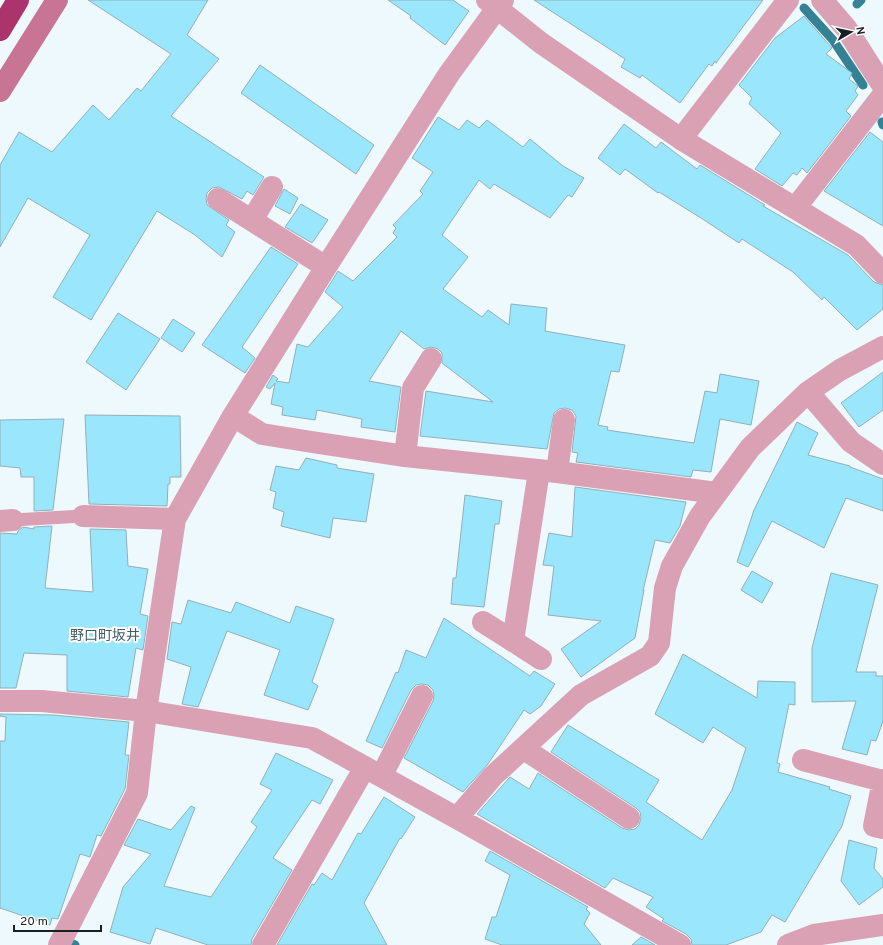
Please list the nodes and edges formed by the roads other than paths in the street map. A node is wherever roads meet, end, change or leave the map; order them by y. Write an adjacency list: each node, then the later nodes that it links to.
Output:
1 (18, 0): 6 (highway)
2 (57, 0): 8 (street)
3 (788, 0): 10 (street)
4 (822, 0): 7 (street)
5 (496, 3): 10 (street); 15 (street)
6 (0, 30)
7 (883, 86)
8 (0, 91)
9 (883, 95): 13 (street)
10 (681, 139): 13 (street)
11 (272, 187): 14 (street)
12 (218, 199): 14 (street)
13 (796, 207): 16 (street)
14 (252, 220): 15 (street)
15 (326, 267): 20 (street)
16 (883, 273)
17 (883, 348): 19 (street)
18 (431, 359): 22 (street)
19 (808, 392): 23 (street); 25 (street)
20 (233, 416): 22 (street); 27 (street)
21 (564, 420): 24 (street)
22 (406, 456): 24 (street)
23 (883, 464)
24 (548, 471): 25 (street); 30 (street)
25 (717, 493): 35 (street)
26 (83, 516): 27 (street); 28 (lane)
27 (175, 519): 34 (street)
28 (6, 521)
29 (483, 622): 30 (street)
30 (513, 641): 31 (street)
31 (541, 659)
32 (422, 696): 37 (street)
33 (0, 701): 34 (street)
34 (146, 711): 37 (street); 43 (street)
35 (524, 749): 39 (street); 40 (street)
36 (803, 760): 38 (street)
37 (374, 771): 39 (street); 44 (street)
38 (883, 781): 41 (street)
39 (457, 818): 45 (street)
40 (629, 818)
41 (883, 828)
42 (883, 925): 46 (street)
43 (60, 945)
44 (263, 945)
45 (680, 945)
46 (788, 945)

